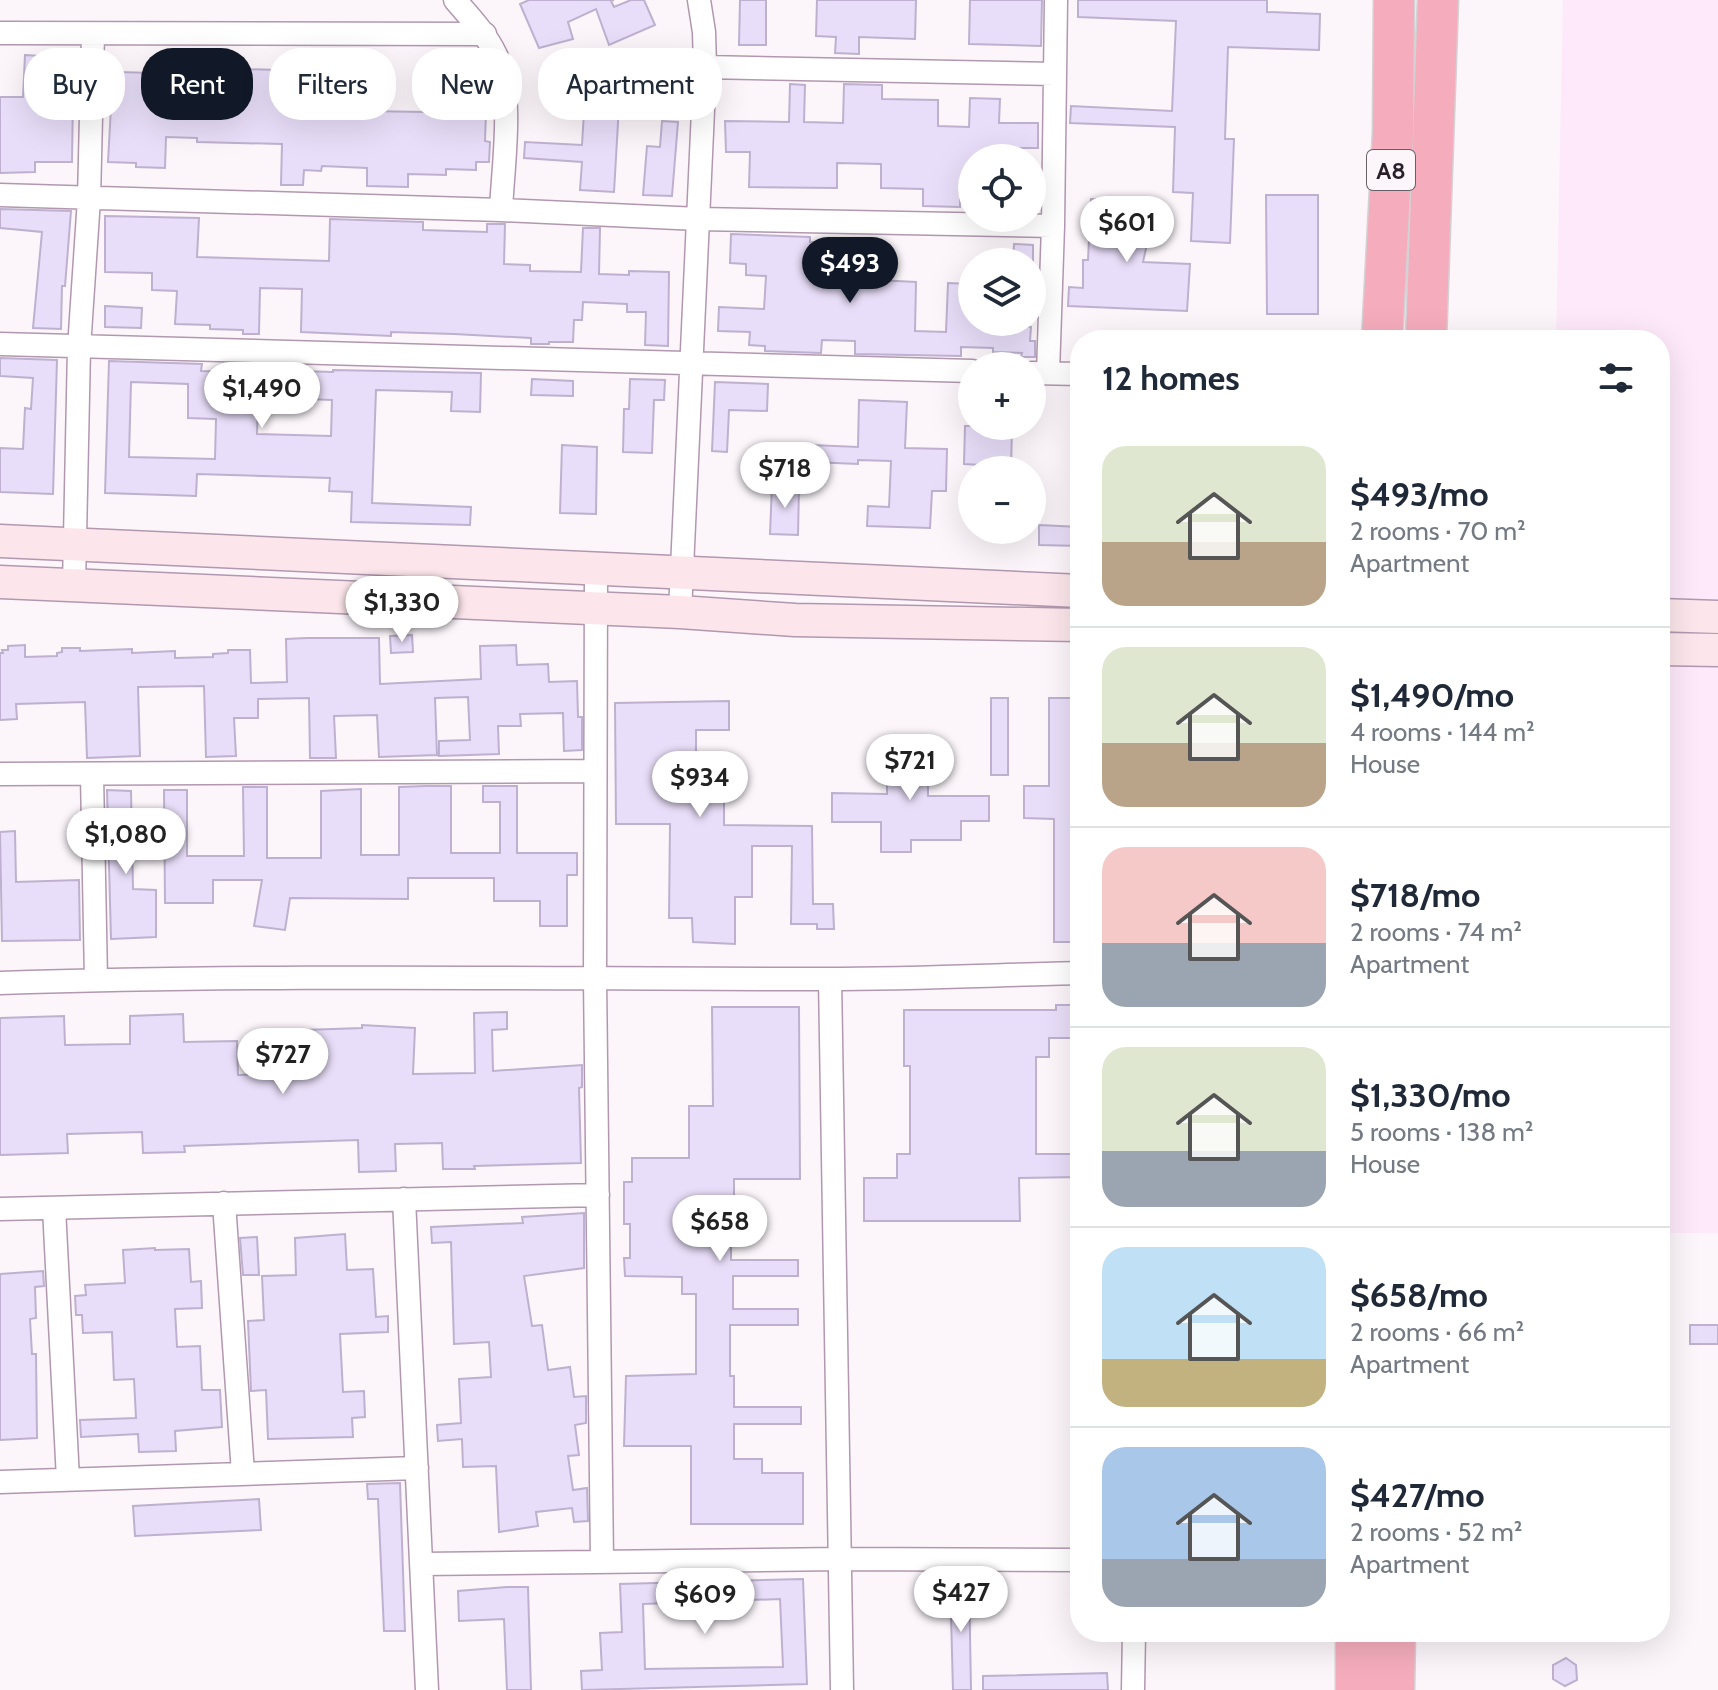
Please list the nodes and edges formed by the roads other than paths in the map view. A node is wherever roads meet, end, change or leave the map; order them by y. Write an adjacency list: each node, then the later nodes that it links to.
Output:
1 (455, 0): 8 (street)
2 (699, 0): 9 (street)
3 (1056, 0): 11 (street)
4 (1394, 0): 18 (highway, A8)
5 (1438, 0): 19 (highway, A8)
6 (0, 33): 7 (street)
7 (93, 34): 8 (street); 14 (street)
8 (485, 34): 15 (street)
9 (704, 48)
10 (722, 67): 11 (street)
11 (1055, 74): 17 (street)
12 (703, 120): 16 (street)
13 (0, 195): 14 (street)
14 (89, 199): 15 (street); 21 (street)
15 (501, 210): 16 (street)
16 (699, 219): 17 (street); 23 (street)
17 (1053, 226): 22 (street)
18 (1383, 330)
19 (1426, 330)
20 (0, 344): 21 (street)
21 (79, 348): 23 (street); 28 (street)
22 (1042, 352)
23 (691, 364): 24 (street); 30 (street)
24 (958, 371)
25 (1046, 373): 26 (street)
26 (1070, 374)
27 (0, 541): 28 (main road)
28 (75, 544): 29 (main road); 32 (street)
29 (596, 569): 30 (main road); 34 (street)
30 (683, 575): 33 (main road); 35 (street)
31 (0, 582): 32 (main road)
32 (74, 585): 34 (main road)
33 (1070, 591)
34 (597, 610): 35 (main road); 41 (street)
35 (680, 612): 38 (main road)
36 (1670, 615): 37 (main road)
37 (1718, 617)
38 (1070, 625)
39 (1670, 649): 40 (main road)
40 (1718, 650)
41 (594, 771): 43 (street); 45 (street)
42 (0, 774): 43 (street)
43 (92, 775): 47 (street)
44 (1070, 973): 46 (street)
45 (595, 978): 46 (street); 47 (street); 49 (street)
46 (830, 979): 58 (street)
47 (96, 980): 48 (street)
48 (0, 983)
49 (598, 1195): 50 (street); 60 (street)
50 (404, 1199): 51 (street); 54 (street)
51 (224, 1203): 52 (street); 55 (street)
52 (54, 1208): 53 (street); 56 (street)
53 (0, 1209)
54 (417, 1468): 55 (street); 61 (street)
55 (243, 1473): 56 (street)
56 (68, 1479): 57 (street)
57 (0, 1482)
58 (840, 1559): 59 (street); 60 (street); 66 (street)
59 (1070, 1560)
60 (602, 1562): 61 (street)
61 (422, 1564): 65 (street)
62 (1134, 1642): 67 (street)
63 (1356, 1642): 68 (highway)
64 (1395, 1642): 69 (highway)
65 (427, 1690)
66 (842, 1690)
67 (1133, 1690)
68 (1356, 1690)
69 (1394, 1690)

